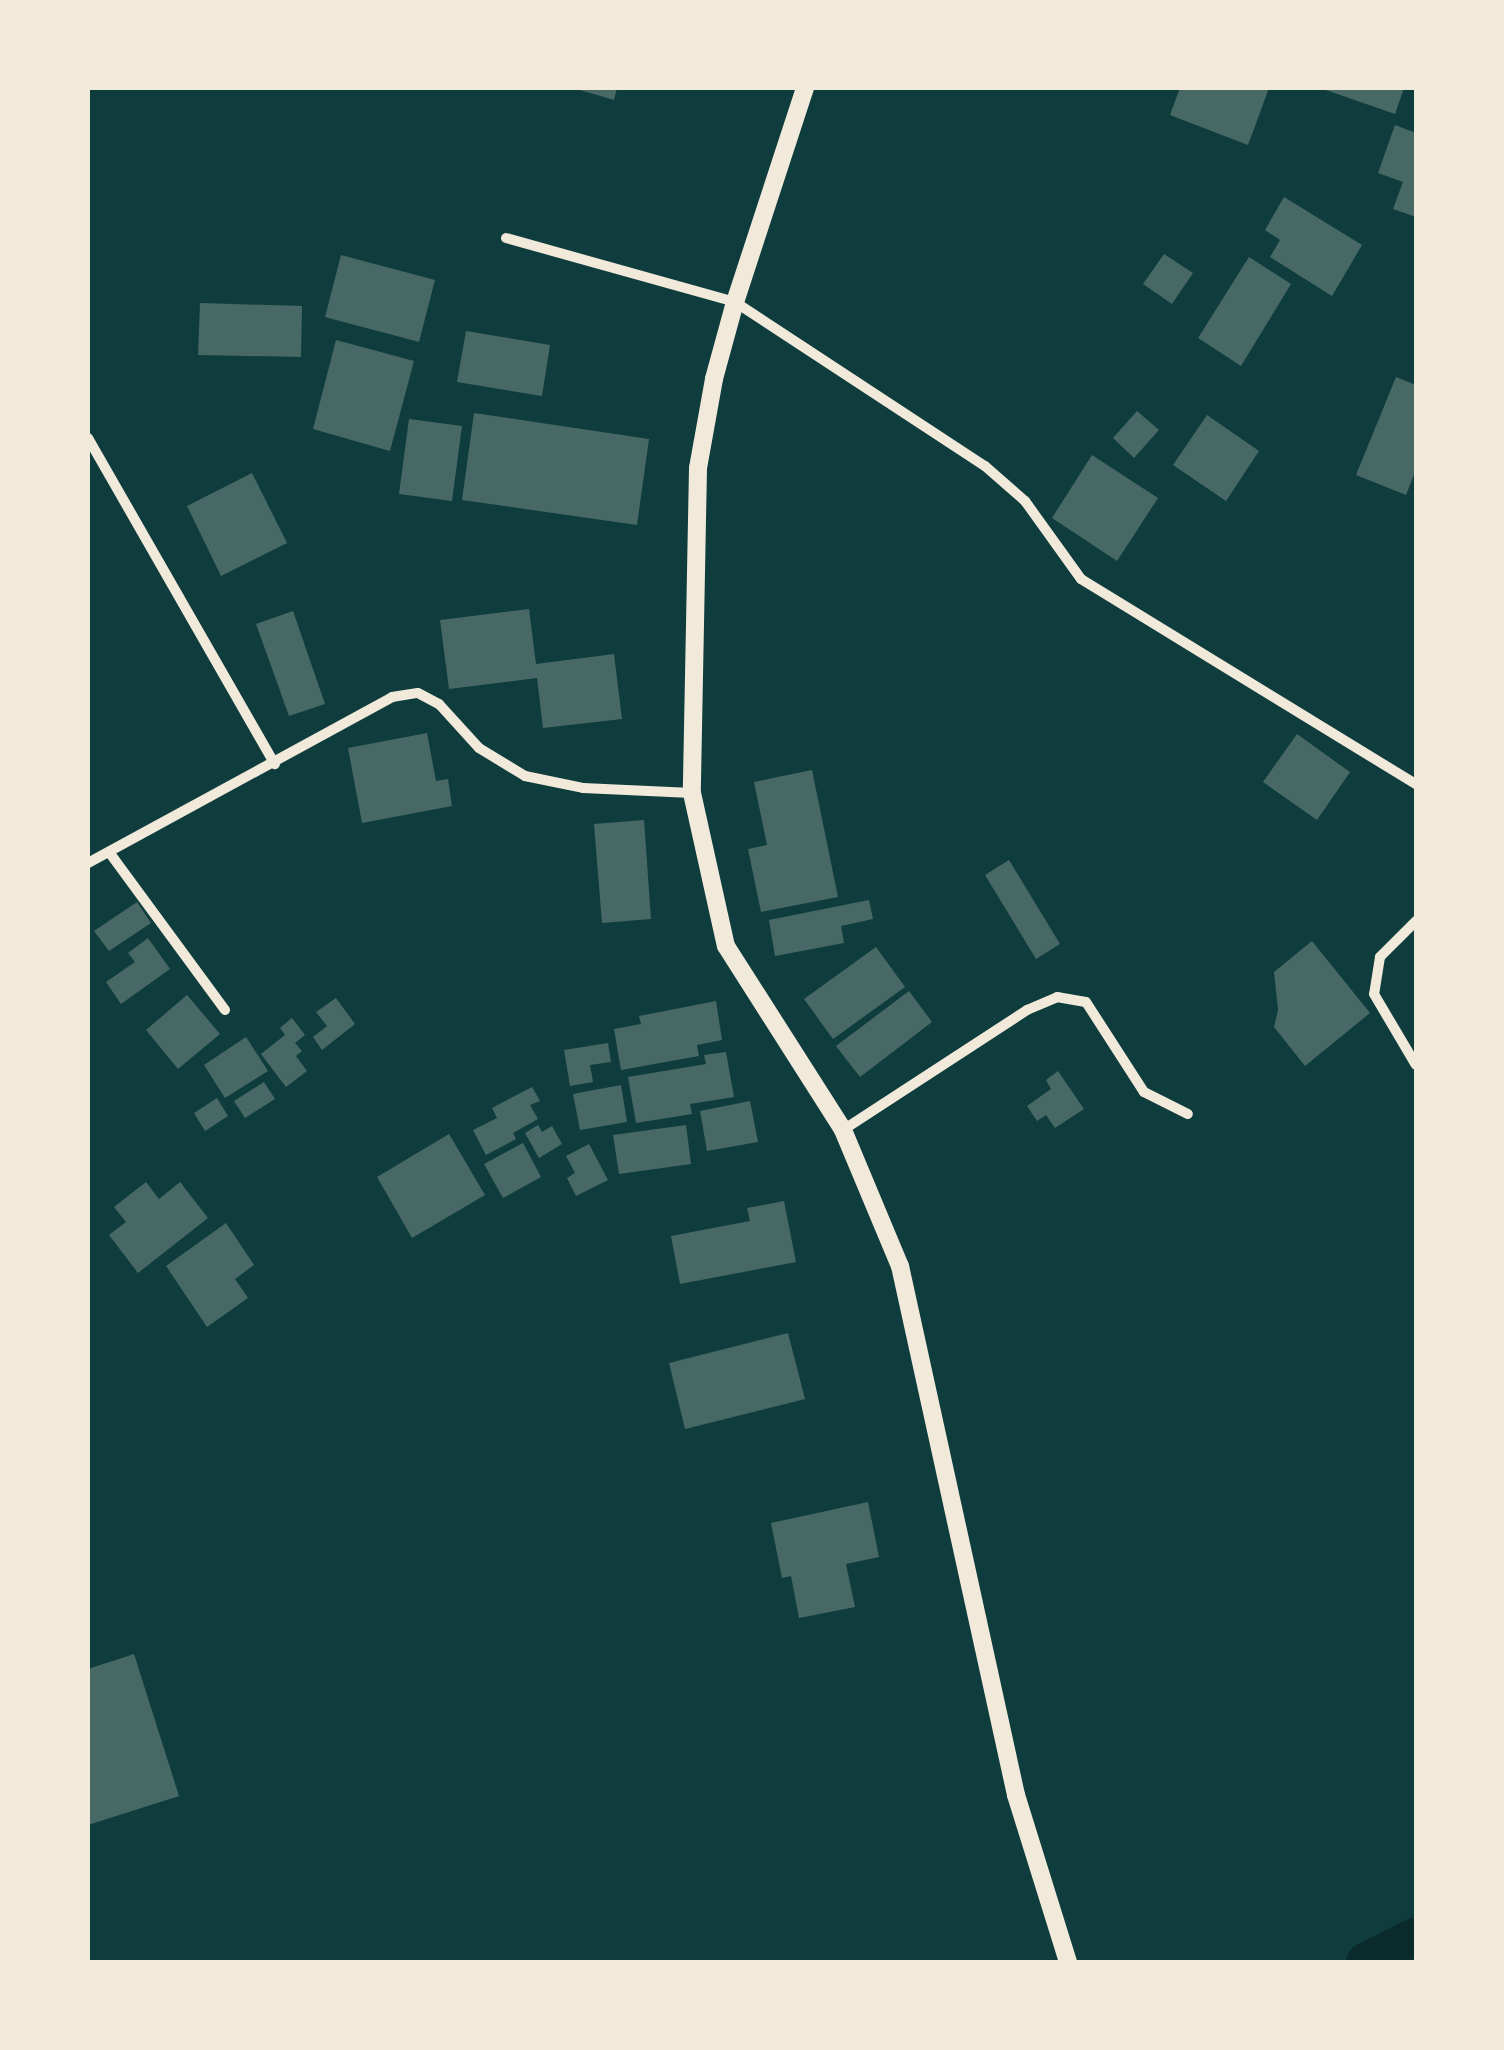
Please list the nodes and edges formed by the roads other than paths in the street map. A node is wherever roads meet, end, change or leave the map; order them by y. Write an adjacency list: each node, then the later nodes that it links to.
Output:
1 (805, 88): 3 (street)
2 (506, 238): 3 (street)
3 (735, 302): 6 (street); 7 (street)
4 (88, 438): 5 (street)
5 (275, 764): 7 (street); 8 (street)
6 (1416, 784)
7 (692, 793): 14 (street)
8 (109, 852): 9 (street); 11 (street)
9 (88, 863)
10 (1416, 921): 12 (street)
11 (224, 1010)
12 (1416, 1065)
13 (1188, 1114): 14 (street)
14 (843, 1130): 15 (street)
15 (1068, 1962)

